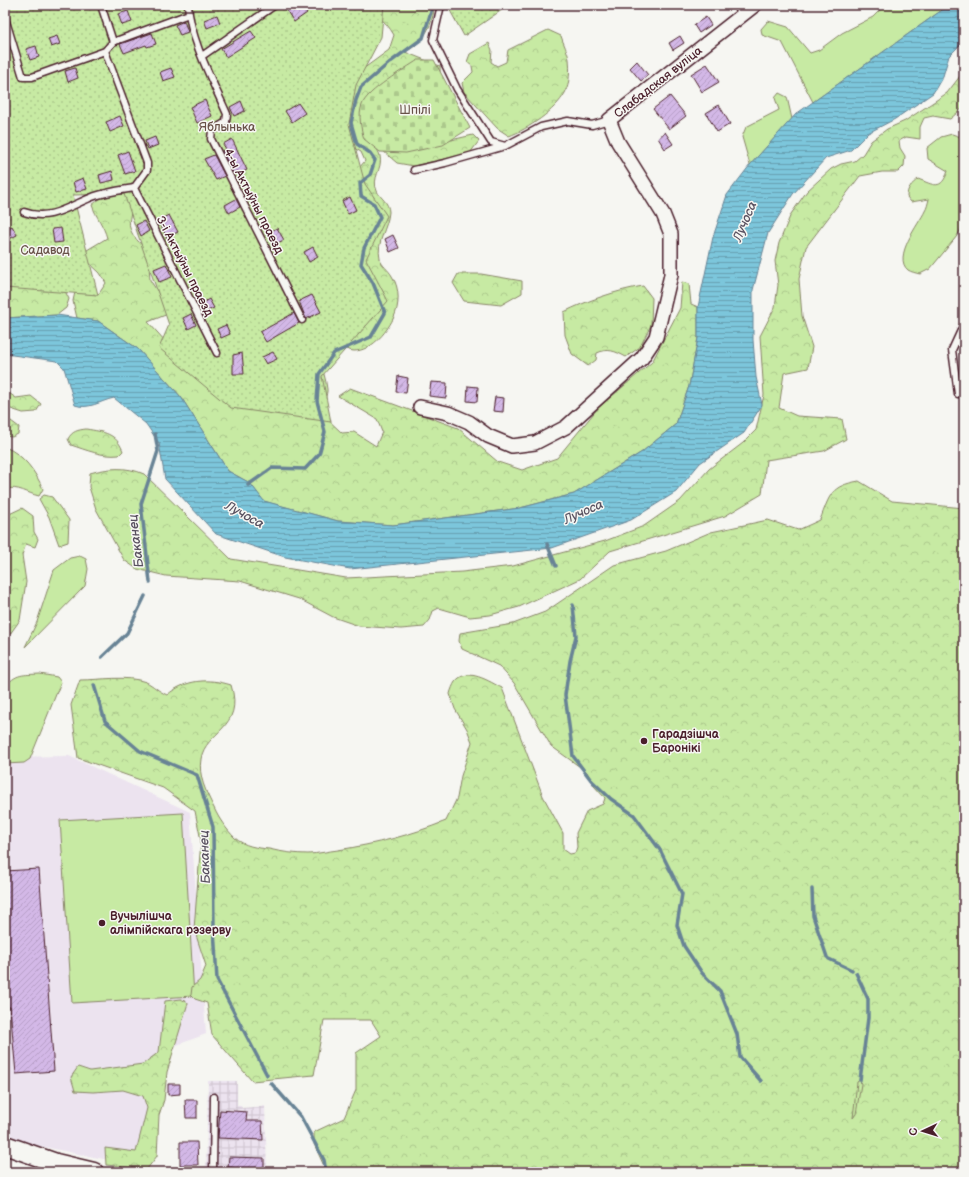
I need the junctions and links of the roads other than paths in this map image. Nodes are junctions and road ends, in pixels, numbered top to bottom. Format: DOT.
graph roads {
  1 [pos="101,5"];
  2 [pos="188,5"];
  3 [pos="275,5"];
  4 [pos="440,5"];
  5 [pos="754,5"];
  6 [pos="189,14"];
  7 [pos="5,18"];
  8 [pos="113,42"];
  9 [pos="105,51"];
  10 [pos="202,56"];
  11 [pos="609,120"];
  12 [pos="505,146"];
  13 [pos="414,170"];
  14 [pos="134,188"];
  15 [pos="24,212"];
  16 [pos="302,320"];
  17 [pos="964,324"];
  18 [pos="217,353"];
  19 [pos="958,394"];
  20 [pos="420,407"];
  21 [pos="214,1097"];
  22 [pos="5,1145"];
  23 [pos="94,1172"];
  24 [pos="213,1172"];
  1 -- 8 [label="lane"];
  2 -- 6 [label="lane, 4-ы Актыўны праезд"];
  3 -- 10 [label="lane"];
  4 -- 12 [label="lane"];
  5 -- 11 [label="street, Слабадская вуліца"];
  6 -- 8 [label="lane"];
  6 -- 10 [label="lane, 4-ы Актыўны праезд"];
  7 -- 9 [label="lane"];
  8 -- 9 [label="lane"];
  9 -- 14 [label="lane"];
  10 -- 16 [label="lane, 4-ы Актыўны праезд"];
  11 -- 12 [label="lane, Слабадская вуліца"];
  11 -- 20 [label="street"];
  12 -- 13 [label="lane, Слабадская вуліца"];
  14 -- 15 [label="lane"];
  14 -- 18 [label="lane, 3-і Актыўны праезд"];
  17 -- 19 [label="lane"];
  21 -- 24 [label="lane"];
  22 -- 23 [label="street"];
}
